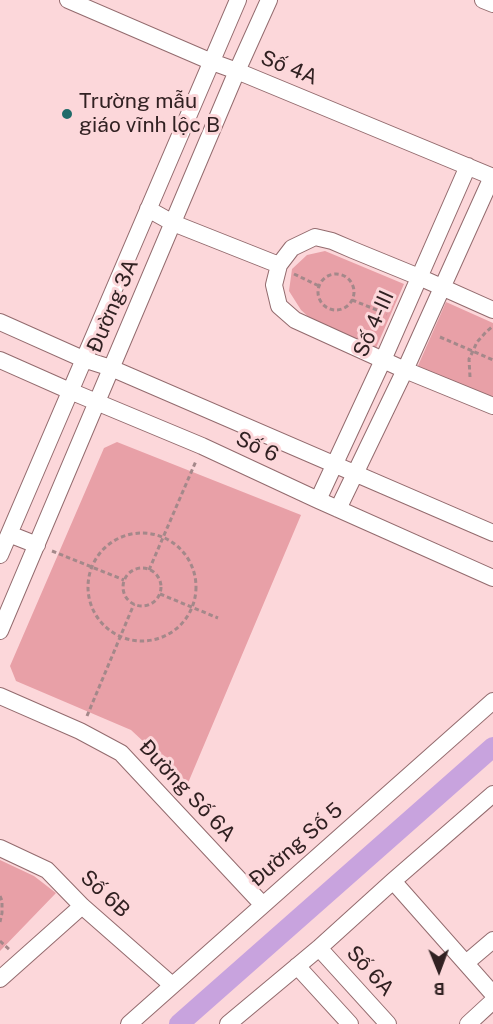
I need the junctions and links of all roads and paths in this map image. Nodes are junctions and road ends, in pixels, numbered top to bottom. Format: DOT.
graph roads {
  1 [pos="68,0"];
  2 [pos="238,0"];
  3 [pos="268,0"];
  4 [pos="483,0"];
  5 [pos="493,4"];
  6 [pos="212,62"];
  7 [pos="237,71"];
  8 [pos="468,166"];
  9 [pos="492,177"];
  10 [pos="148,209"];
  11 [pos="173,223"];
  12 [pos="279,265"];
  13 [pos="419,277"];
  14 [pos="319,286"];
  15 [pos="442,288"];
  16 [pos="352,300"];
  17 [pos="493,310"];
  18 [pos="400,320"];
  19 [pos="0,322"];
  20 [pos="493,326"];
  21 [pos="423,329"];
  22 [pos="473,351"];
  23 [pos="83,359"];
  24 [pos="0,360"];
  25 [pos="383,360"];
  26 [pos="493,360"];
  27 [pos="111,368"];
  28 [pos="405,370"];
  29 [pos="70,391"];
  30 [pos="471,397"];
  31 [pos="97,402"];
  32 [pos="493,406"];
  33 [pos="202,446"];
  34 [pos="334,464"];
  35 [pos="355,472"];
  36 [pos="318,500"];
  37 [pos="338,509"];
  38 [pos="9,534"];
  39 [pos="493,534"];
  40 [pos="163,537"];
  41 [pos="37,545"];
  42 [pos="0,555"];
  43 [pos="92,567"];
  44 [pos="149,570"];
  45 [pos="493,578"];
  46 [pos="125,580"];
  47 [pos="160,594"];
  48 [pos="134,604"];
  49 [pos="193,607"];
  50 [pos="218,618"];
  51 [pos="0,631"];
  52 [pos="120,636"];
  53 [pos="0,696"];
  54 [pos="493,701"];
  55 [pos="80,731"];
  56 [pos="493,794"];
  57 [pos="0,848"];
  58 [pos="393,881"];
  59 [pos="0,896"];
  60 [pos="262,904"];
  61 [pos="82,906"];
  62 [pos="0,922"];
  63 [pos="493,940"];
  64 [pos="319,948"];
  65 [pos="466,963"];
  66 [pos="297,966"];
  67 [pos="0,980"];
  68 [pos="172,985"];
  69 [pos="493,994"];
  70 [pos="493,1001"];
  71 [pos="129,1024"];
  72 [pos="228,1024"];
  73 [pos="350,1024"];
  74 [pos="388,1024"];
  75 [pos="468,1024"];
  1 -- 6 [label="street, Số 4A"];
  2 -- 6 [label="street, Đường 3A"];
  3 -- 7 [label="street, Đường 3A"];
  4 -- 5 [label="street"];
  6 -- 7 [label="street, Số 4A"];
  6 -- 10 [label="street, Đường 3A"];
  7 -- 8 [label="street, Số 4A"];
  7 -- 11 [label="street, Đường 3A"];
  8 -- 9 [label="street, Số 4A"];
  8 -- 13 [label="street, Số 4-III"];
  9 -- 15 [label="street"];
  10 -- 11 [label="street"];
  10 -- 23 [label="street, Đường 3A"];
  11 -- 12 [label="street"];
  11 -- 27 [label="street, Đường 3A"];
  12 -- 13 [label="street"];
  12 -- 14 [label="path"];
  12 -- 25 [label="street"];
  13 -- 15 [label="street"];
  13 -- 18 [label="street, Số 4-III"];
  14 -- 16 [label="path"];
  14 -- 16 [label="path"];
  15 -- 17 [label="street"];
  15 -- 21 [label="street"];
  16 -- 18 [label="path"];
  18 -- 25 [label="street, Số 4-III"];
  19 -- 23 [label="street, Số 6"];
  20 -- 22 [label="path"];
  21 -- 22 [label="path"];
  21 -- 28 [label="street"];
  22 -- 26 [label="path"];
  22 -- 30 [label="path"];
  23 -- 27 [label="street, Số 6"];
  23 -- 29 [label="street, Đường 3A"];
  24 -- 29 [label="street, Số 6"];
  25 -- 28 [label="street"];
  25 -- 34 [label="street, Số 4-III"];
  27 -- 31 [label="street, Đường 3A"];
  27 -- 34 [label="street, Số 6"];
  28 -- 30 [label="street"];
  28 -- 35 [label="street"];
  29 -- 31 [label="street, Số 6"];
  29 -- 38 [label="street, Đường 3A"];
  30 -- 32 [label="street"];
  31 -- 33 [label="street, Số 6"];
  31 -- 41 [label="street, Đường 3A"];
  33 -- 36 [label="street, Số 6"];
  33 -- 40 [label="path"];
  34 -- 35 [label="street, Số 6"];
  34 -- 36 [label="street, Số 4-III"];
  35 -- 37 [label="street"];
  35 -- 39 [label="street, Số 6"];
  36 -- 37 [label="street, Số 6"];
  37 -- 45 [label="street, Số 6"];
  38 -- 41 [label="street"];
  38 -- 42 [label="street, Đường 3A"];
  40 -- 43 [label="path"];
  40 -- 44 [label="path"];
  40 -- 49 [label="path"];
  41 -- 43 [label="path"];
  41 -- 51 [label="street, Đường 3A"];
  43 -- 46 [label="path"];
  43 -- 52 [label="path"];
  44 -- 46 [label="path"];
  44 -- 47 [label="path"];
  46 -- 48 [label="path"];
  47 -- 48 [label="path"];
  47 -- 49 [label="path"];
  48 -- 52 [label="path"];
  49 -- 50 [label="path"];
  49 -- 52 [label="path"];
  52 -- 55 [label="path"];
  53 -- 55 [label="street, Đường Số 6A"];
  54 -- 60 [label="street, Đường Số 5"];
  55 -- 60 [label="street, Đường Số 6A"];
  56 -- 58 [label="street"];
  57 -- 61 [label="street, Số 6B"];
  58 -- 64 [label="street"];
  58 -- 65 [label="street"];
  59 -- 62 [label="path"];
  60 -- 68 [label="street, Đường Số 5"];
  61 -- 67 [label="street"];
  61 -- 68 [label="street, Số 6B"];
  63 -- 65 [label="street"];
  64 -- 66 [label="street"];
  64 -- 74 [label="street, Số 6A"];
  65 -- 69 [label="street"];
  66 -- 72 [label="street"];
  66 -- 73 [label="street"];
  68 -- 71 [label="street, Đường Số 5"];
  70 -- 75 [label="street"];
}
